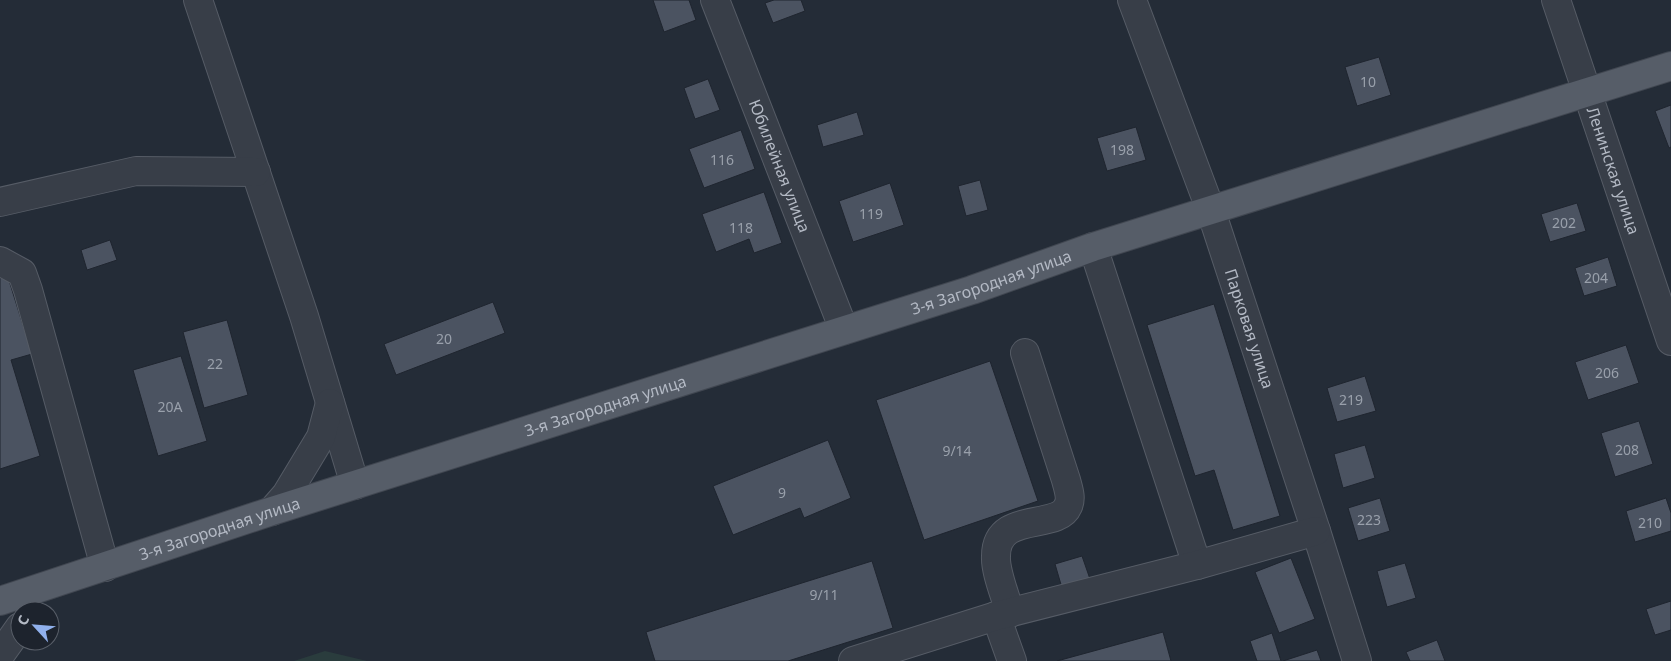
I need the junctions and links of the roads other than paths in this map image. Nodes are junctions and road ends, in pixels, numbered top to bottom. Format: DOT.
graph roads {
  1 [pos="198,0"];
  2 [pos="715,0"];
  3 [pos="1132,0"];
  4 [pos="1556,0"];
  5 [pos="1671,66"];
  6 [pos="1587,92"];
  7 [pos="256,172"];
  8 [pos="0,202"];
  9 [pos="1211,210"];
  10 [pos="1093,247"];
  11 [pos="0,261"];
  12 [pos="844,330"];
  13 [pos="1671,341"];
  14 [pos="1025,353"];
  15 [pos="330,402"];
  16 [pos="355,485"];
  17 [pos="272,511"];
  18 [pos="1316,531"];
  19 [pos="1197,565"];
  20 [pos="104,567"];
  21 [pos="32,600"];
  22 [pos="0,601"];
  23 [pos="1003,614"];
  24 [pos="10,641"];
  25 [pos="0,655"];
  26 [pos="853,661"];
  27 [pos="1012,661"];
  28 [pos="1356,661"];
  1 -- 7 [label="street"];
  2 -- 12 [label="street, Юбилейная улица"];
  3 -- 9 [label="street, Парковая улица"];
  4 -- 6 [label="street, Ленинская улица"];
  5 -- 6 [label="main road, 3-я Загородная улица"];
  6 -- 9 [label="main road, 3-я Загородная улица"];
  6 -- 13 [label="street, Ленинская улица"];
  7 -- 8 [label="street"];
  7 -- 15 [label="street"];
  9 -- 10 [label="main road, 3-я Загородная улица"];
  9 -- 18 [label="street, Парковая улица"];
  10 -- 12 [label="main road, 3-я Загородная улица"];
  10 -- 19 [label="street"];
  11 -- 20 [label="street"];
  12 -- 16 [label="main road, 3-я Загородная улица"];
  14 -- 23 [label="street"];
  15 -- 16 [label="street"];
  15 -- 17 [label="street"];
  16 -- 17 [label="main road, 3-я Загородная улица"];
  17 -- 20 [label="main road, 3-я Загородная улица"];
  18 -- 19 [label="street"];
  18 -- 28 [label="street, Парковая улица"];
  19 -- 23 [label="street"];
  20 -- 21 [label="main road, 3-я Загородная улица"];
  21 -- 22 [label="main road, 3-я Загородная улица"];
  23 -- 26 [label="street"];
  23 -- 27 [label="street"];
  24 -- 25 [label="street"];
}
